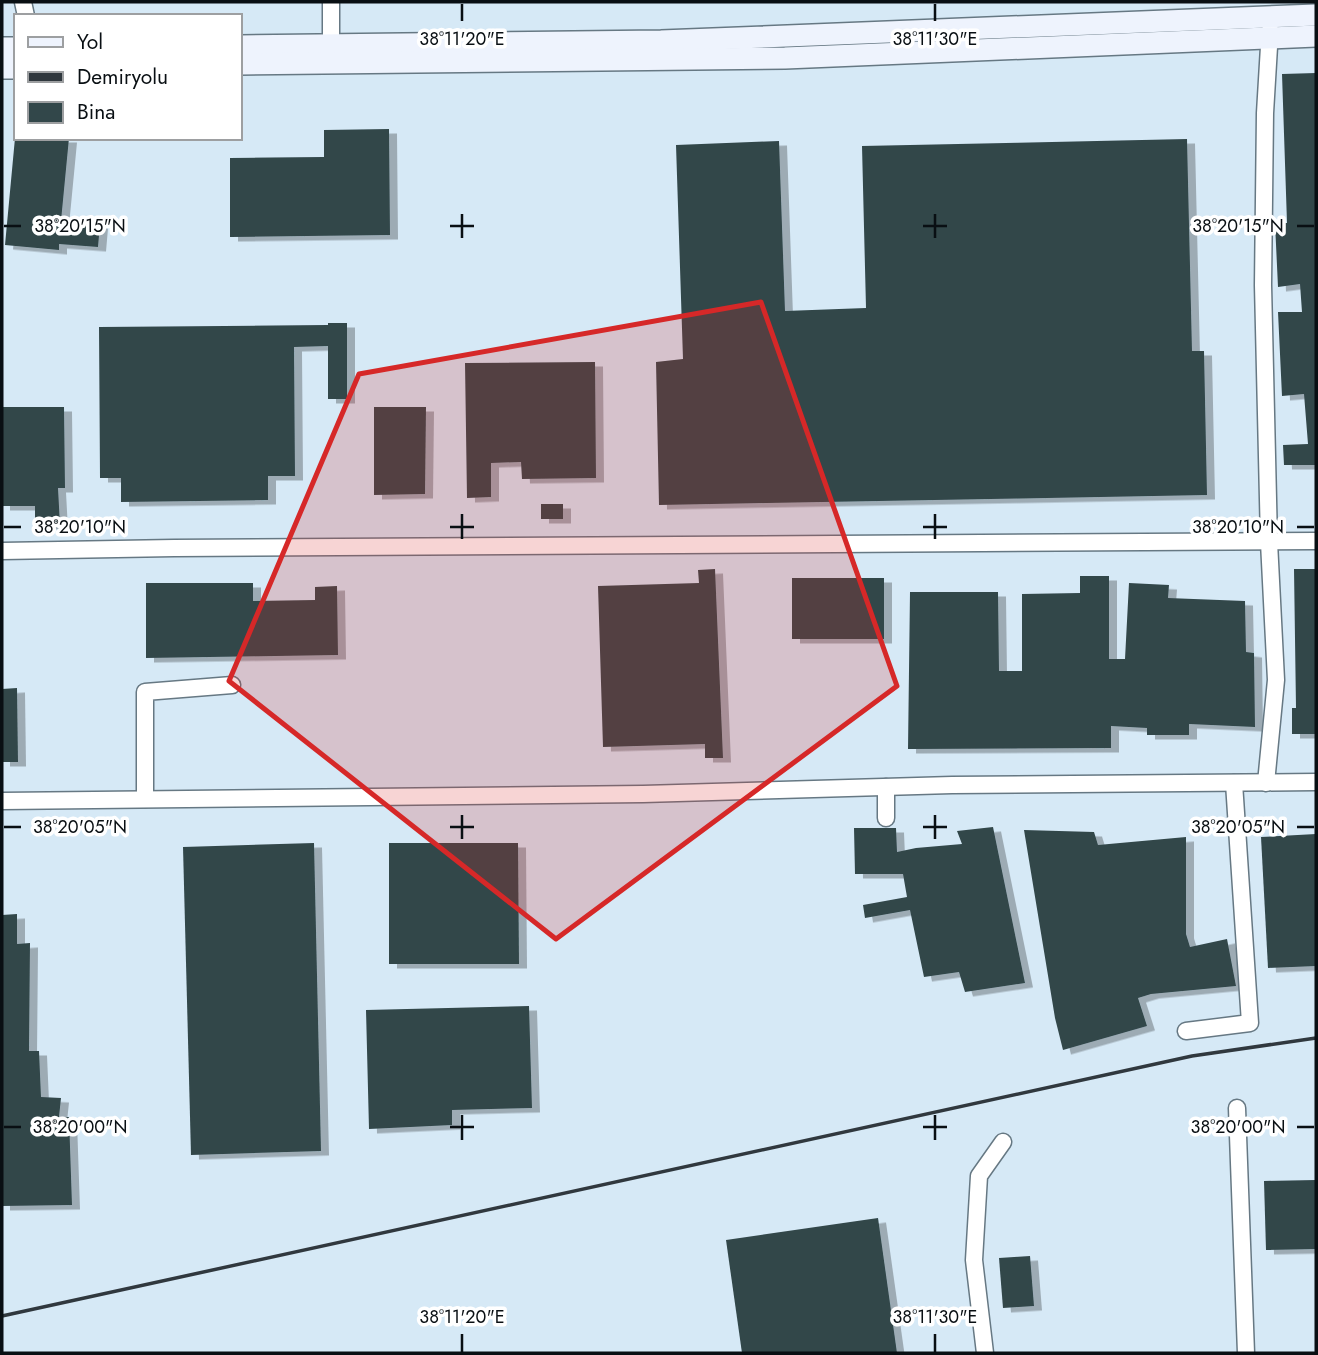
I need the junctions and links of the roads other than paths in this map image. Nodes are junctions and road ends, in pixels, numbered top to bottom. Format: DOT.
graph roads {
  1 [pos="331,2"];
  2 [pos="1316,15"];
  3 [pos="1270,27"];
  4 [pos="1316,36"];
  5 [pos="242,46"];
  6 [pos="331,54"];
  7 [pos="242,64"];
  8 [pos="1316,541"];
  9 [pos="1269,542"];
  10 [pos="2,551"];
  11 [pos="232,685"];
  12 [pos="1316,782"];
  13 [pos="1234,783"];
  14 [pos="1266,783"];
  15 [pos="886,787"];
  16 [pos="145,799"];
  17 [pos="2,801"];
  18 [pos="886,818"];
  19 [pos="1186,1031"];
  20 [pos="1237,1108"];
  21 [pos="1003,1142"];
  22 [pos="985,1353"];
  23 [pos="1245,1353"];
  1 -- 6 [label="street"];
  2 -- 3 [label="main road"];
  3 -- 4 [label="main road"];
  3 -- 6 [label="main road"];
  3 -- 9 [label="street"];
  5 -- 6 [label="main road"];
  6 -- 7 [label="main road"];
  8 -- 9 [label="street"];
  9 -- 10 [label="street"];
  9 -- 14 [label="street"];
  11 -- 16 [label="street"];
  12 -- 14 [label="street"];
  13 -- 14 [label="street"];
  13 -- 15 [label="street"];
  13 -- 19 [label="street"];
  15 -- 16 [label="street"];
  15 -- 18 [label="street"];
  16 -- 17 [label="street"];
  20 -- 23 [label="street"];
  21 -- 22 [label="street"];
}
